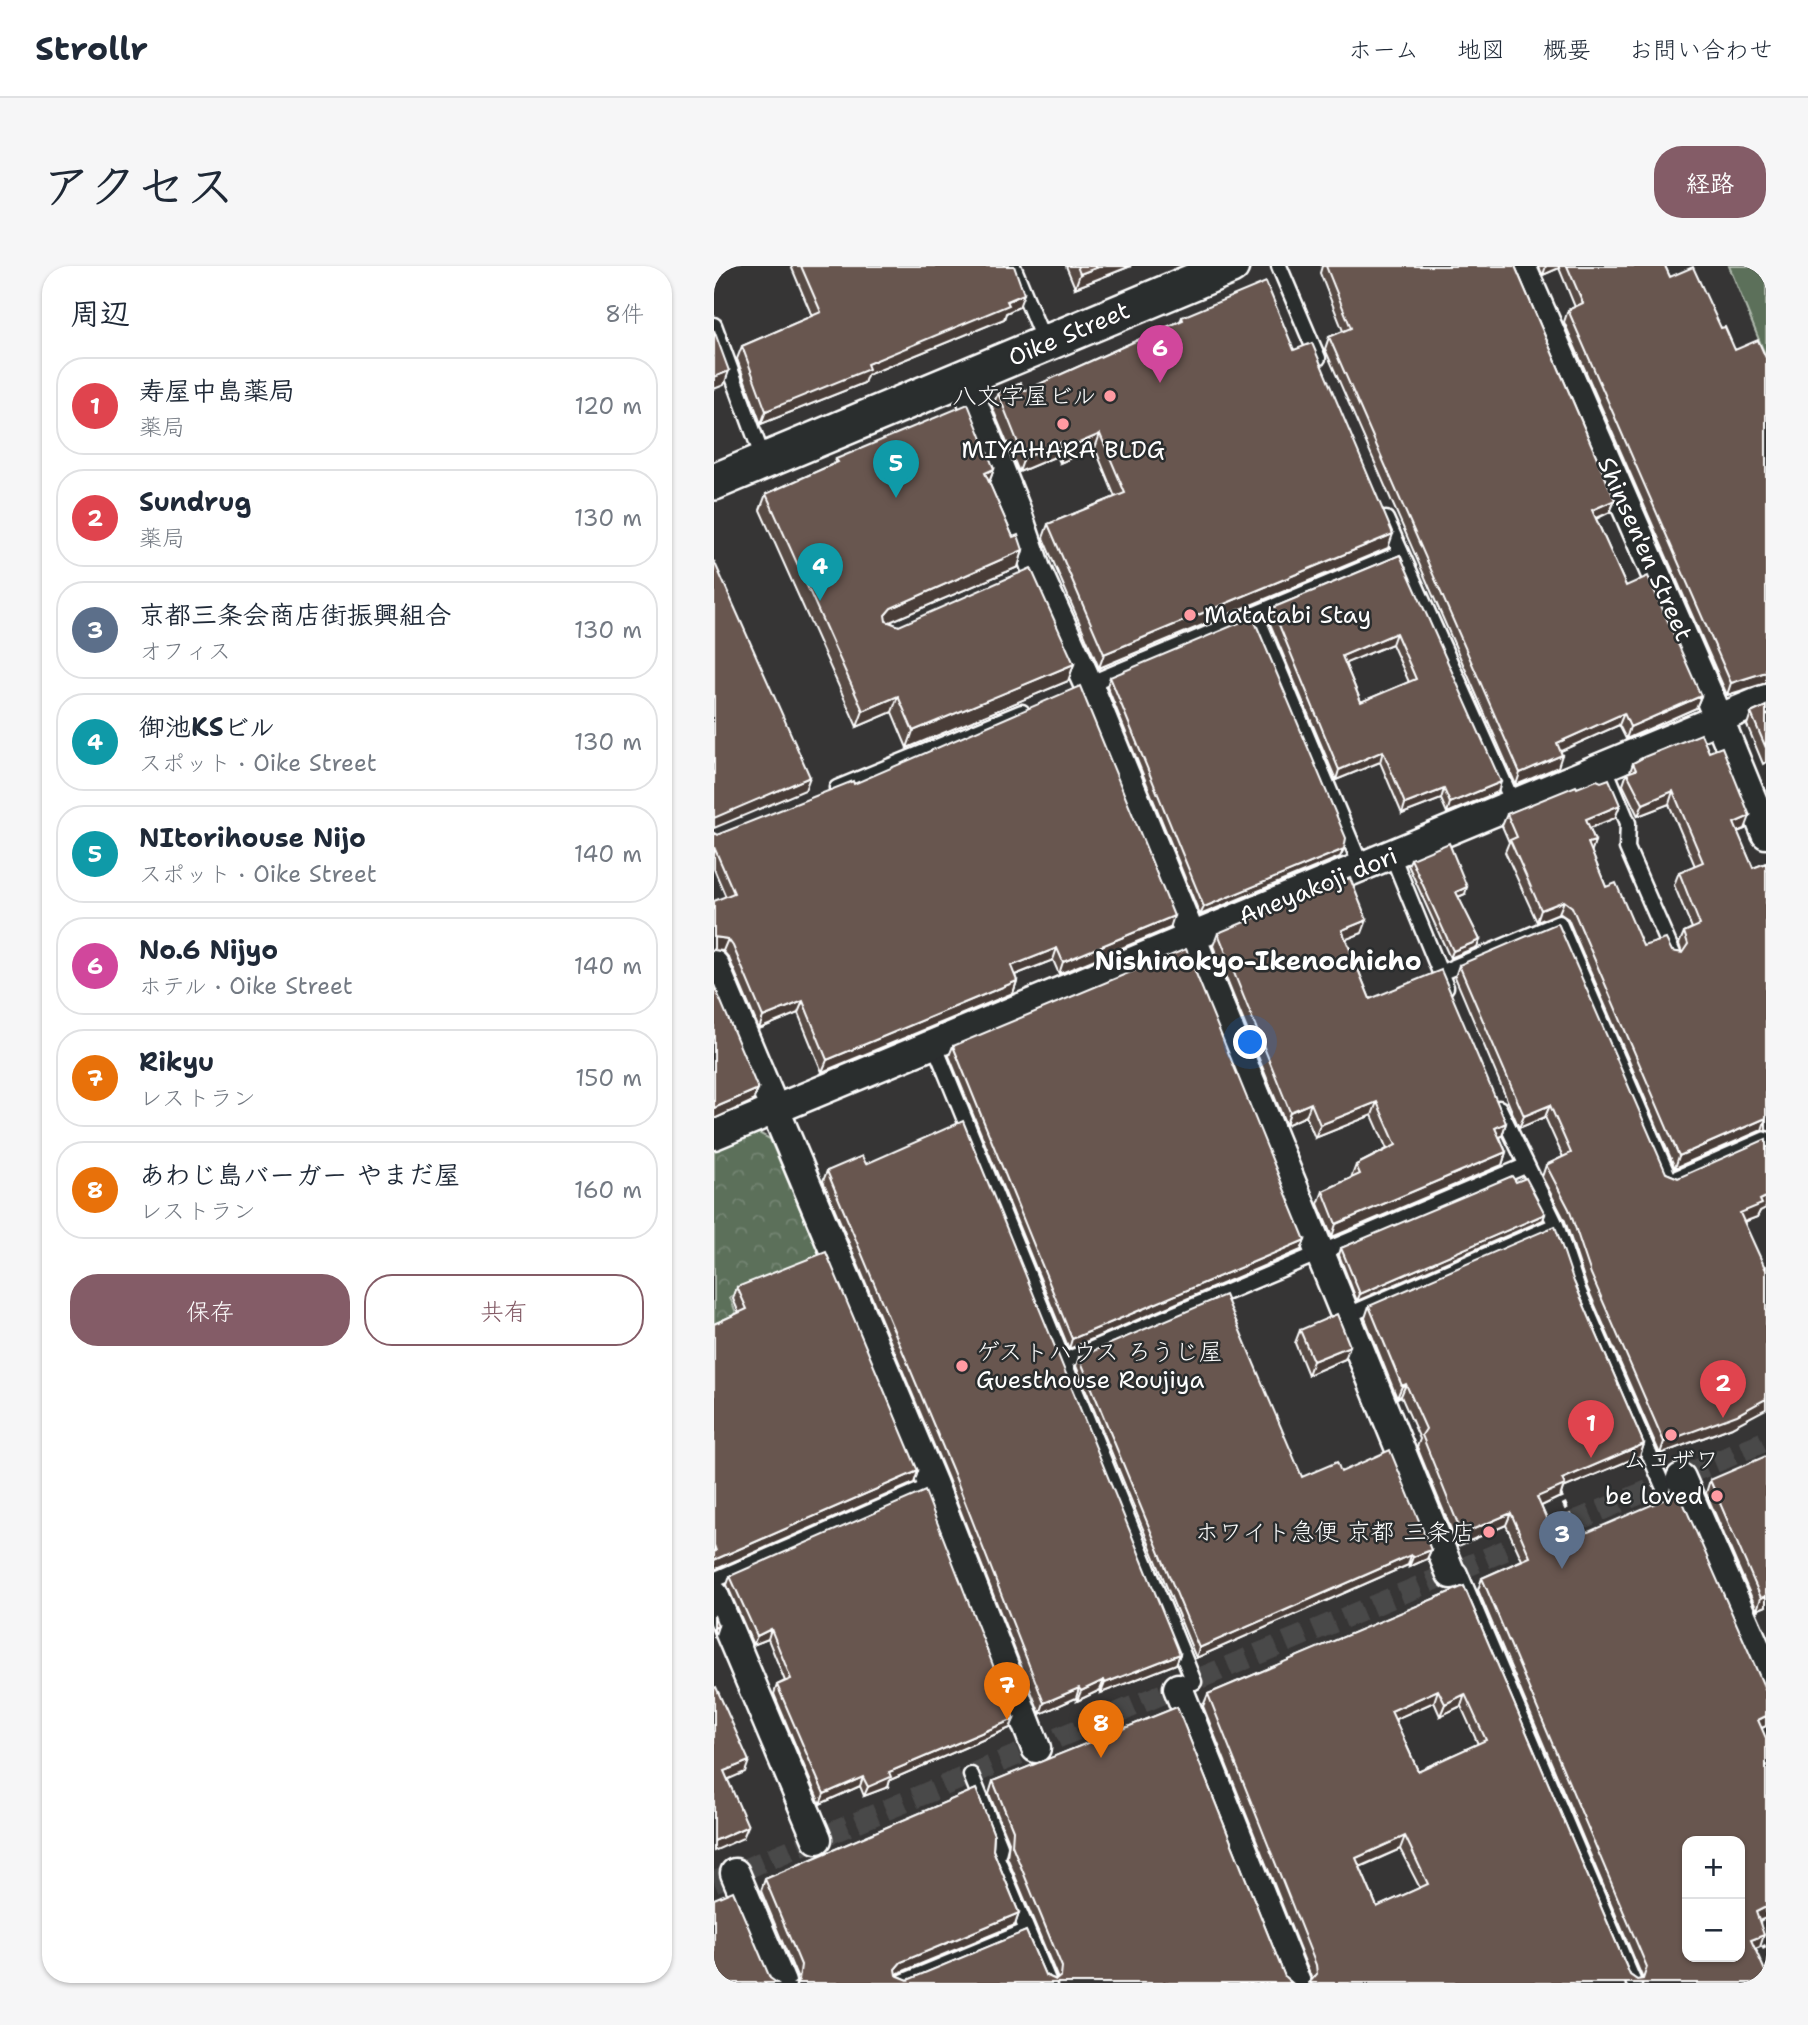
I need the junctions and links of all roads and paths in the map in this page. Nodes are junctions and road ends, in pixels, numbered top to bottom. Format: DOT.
graph roads {
  1 [pos="1013,266"];
  2 [pos="1231,266"];
  3 [pos="1279,266"];
  4 [pos="1521,266"];
  5 [pos="714,325"];
  6 [pos="1045,344"];
  7 [pos="1326,376"];
  8 [pos="963,378"];
  9 [pos="764,461"];
  10 [pos="714,482"];
  11 [pos="1380,506"];
  12 [pos="1401,553"];
  13 [pos="1256,615"];
  14 [pos="1081,687"];
  15 [pos="1766,699"];
  16 [pos="1037,705"];
  17 [pos="1719,719"];
  18 [pos="1605,768"];
  19 [pos="821,794"];
  20 [pos="1514,805"];
  21 [pos="1766,834"];
  22 [pos="1392,855"];
  23 [pos="1362,867"];
  24 [pos="1192,938"];
  25 [pos="1674,957"];
  26 [pos="714,965"];
  27 [pos="1440,973"];
  28 [pos="1451,997"];
  29 [pos="933,1044"];
  30 [pos="1493,1094"];
  31 [pos="774,1109"];
  32 [pos="714,1135"];
  33 [pos="1766,1139"];
  34 [pos="1525,1166"];
  35 [pos="1556,1225"];
  36 [pos="1320,1252"];
  37 [pos="1346,1316"];
  38 [pos="1064,1361"];
  39 [pos="1672,1482"];
  40 [pos="933,1485"];
  41 [pos="1557,1487"];
  42 [pos="1573,1524"];
  43 [pos="1455,1572"];
  44 [pos="714,1580"];
  45 [pos="714,1595"];
  46 [pos="1766,1672"];
  47 [pos="1186,1685"];
  48 [pos="1035,1748"];
  49 [pos="971,1775"];
  50 [pos="817,1839"];
  51 [pos="735,1873"];
  52 [pos="1026,1931"];
  53 [pos="1766,1946"];
  54 [pos="1756,1966"];
  55 [pos="781,1983"];
  56 [pos="900,1983"];
  57 [pos="1049,1983"];
  58 [pos="1296,1983"];
  59 [pos="1634,1983"];
  1 -- 6 [label="lane"];
  2 -- 6 [label="street, Oike Street"];
  3 -- 7 [label="lane"];
  4 -- 17 [label="street, Shinsen'en Street"];
  5 -- 9 [label="lane"];
  6 -- 8 [label="street, Oike Street"];
  8 -- 9 [label="street, Oike Street"];
  8 -- 14 [label="street"];
  9 -- 10 [label="street, Oike Street"];
  11 -- 12 [label="lane"];
  12 -- 13 [label="lane"];
  12 -- 20 [label="lane"];
  13 -- 14 [label="lane"];
  13 -- 23 [label="lane"];
  14 -- 24 [label="street"];
  15 -- 17 [label="street, Aneyakoji dori"];
  16 -- 19 [label="lane"];
  17 -- 18 [label="street, Aneyakoji dori"];
  17 -- 21 [label="street, Shinsen'en Street"];
  18 -- 20 [label="street, Aneyakoji dori"];
  18 -- 25 [label="lane"];
  20 -- 22 [label="street, Aneyakoji dori"];
  22 -- 23 [label="street, Aneyakoji dori"];
  22 -- 27 [label="lane"];
  23 -- 24 [label="street, Aneyakoji dori"];
  24 -- 29 [label="street, Aneyakoji dori"];
  24 -- 36 [label="street"];
  26 -- 31 [label="street"];
  27 -- 28 [label="lane"];
  27 -- 33 [label="lane"];
  29 -- 31 [label="street, Aneyakoji dori"];
  29 -- 38 [label="lane"];
  30 -- 34 [label="lane"];
  31 -- 32 [label="street, Aneyakoji dori"];
  31 -- 40 [label="street"];
  34 -- 35 [label="lane"];
  34 -- 36 [label="lane"];
  35 -- 37 [label="lane"];
  35 -- 39 [label="lane"];
  36 -- 37 [label="street"];
  36 -- 38 [label="lane"];
  37 -- 43 [label="street"];
  38 -- 47 [label="lane"];
  39 -- 46 [label="street"];
  40 -- 44 [label="lane"];
  40 -- 48 [label="street"];
  41 -- 42 [label="path"];
  43 -- 59 [label="lane"];
  45 -- 50 [label="street"];
  47 -- 58 [label="street"];
  49 -- 52 [label="lane"];
  51 -- 55 [label="street"];
  52 -- 56 [label="lane"];
  52 -- 57 [label="lane"];
  53 -- 54 [label="path"];
}
